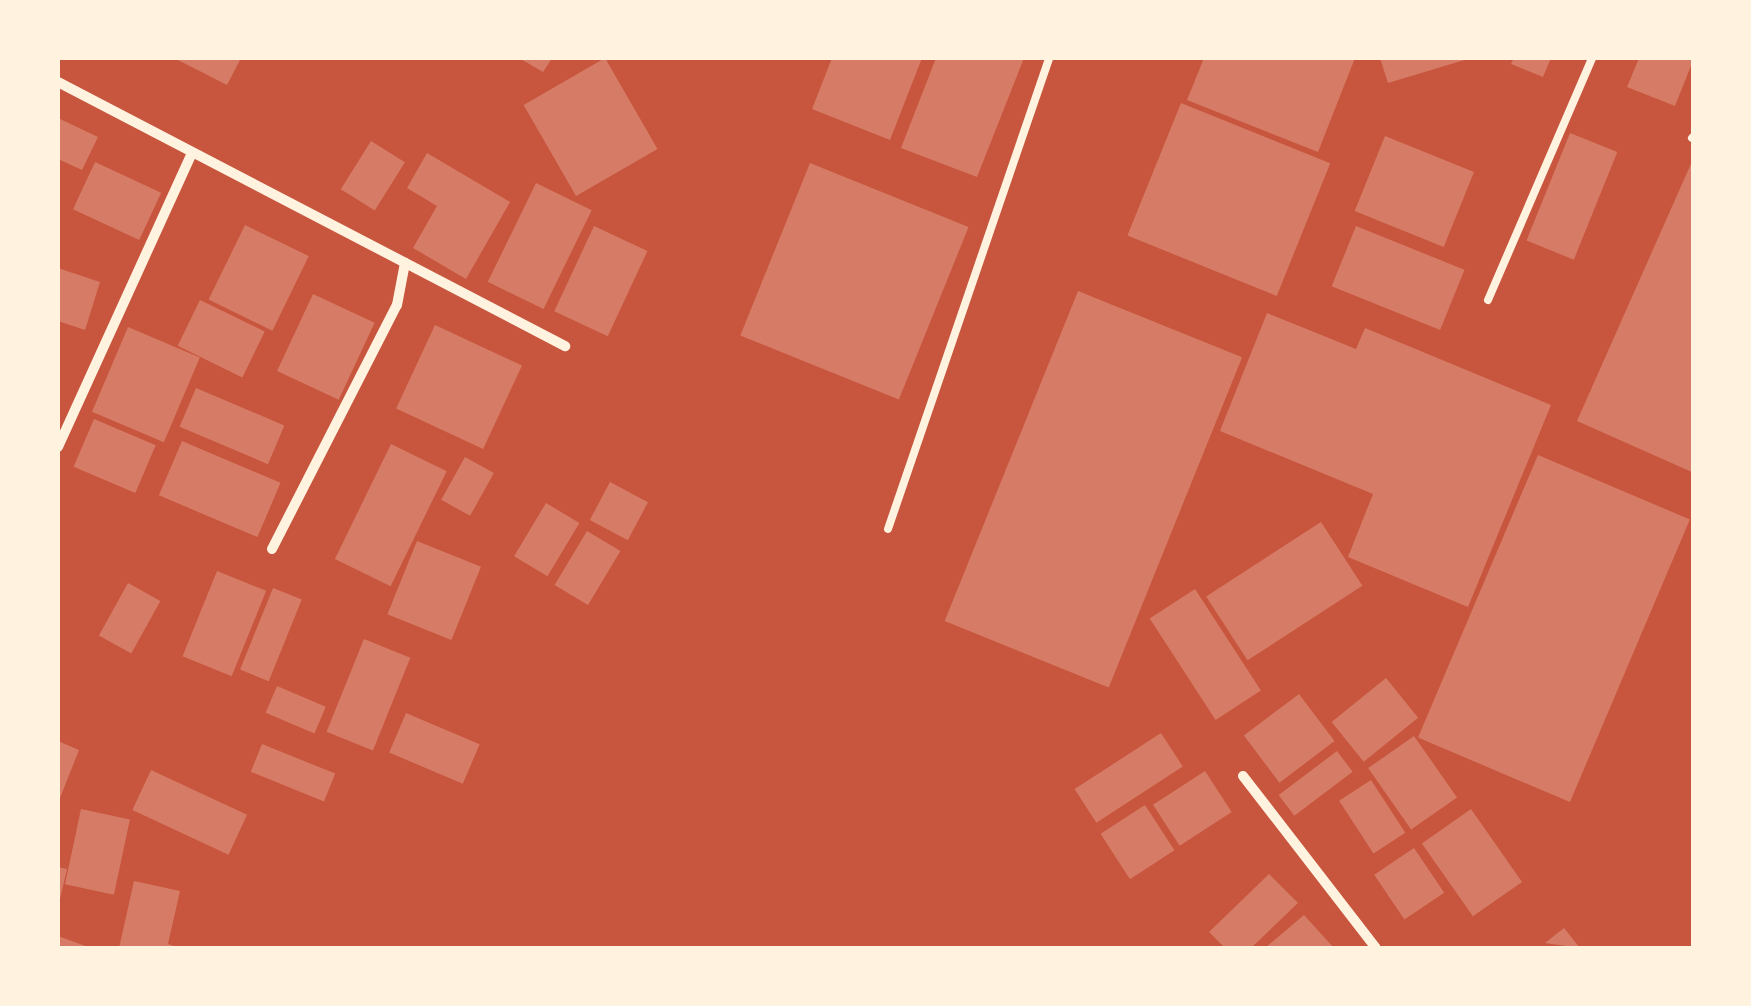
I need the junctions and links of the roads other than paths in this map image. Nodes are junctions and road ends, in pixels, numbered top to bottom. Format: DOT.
graph roads {
  1 [pos="1049,58"];
  2 [pos="1592,58"];
  3 [pos="58,82"];
  4 [pos="191,156"];
  5 [pos="405,263"];
  6 [pos="1488,300"];
  7 [pos="566,346"];
  8 [pos="58,447"];
  9 [pos="888,530"];
  10 [pos="272,550"];
  11 [pos="1243,776"];
  12 [pos="1376,948"];
  1 -- 9 [label="lane"];
  2 -- 6 [label="lane"];
  3 -- 4 [label="street"];
  4 -- 5 [label="street"];
  4 -- 8 [label="street"];
  5 -- 7 [label="street"];
  5 -- 10 [label="street"];
  11 -- 12 [label="street"];
}
